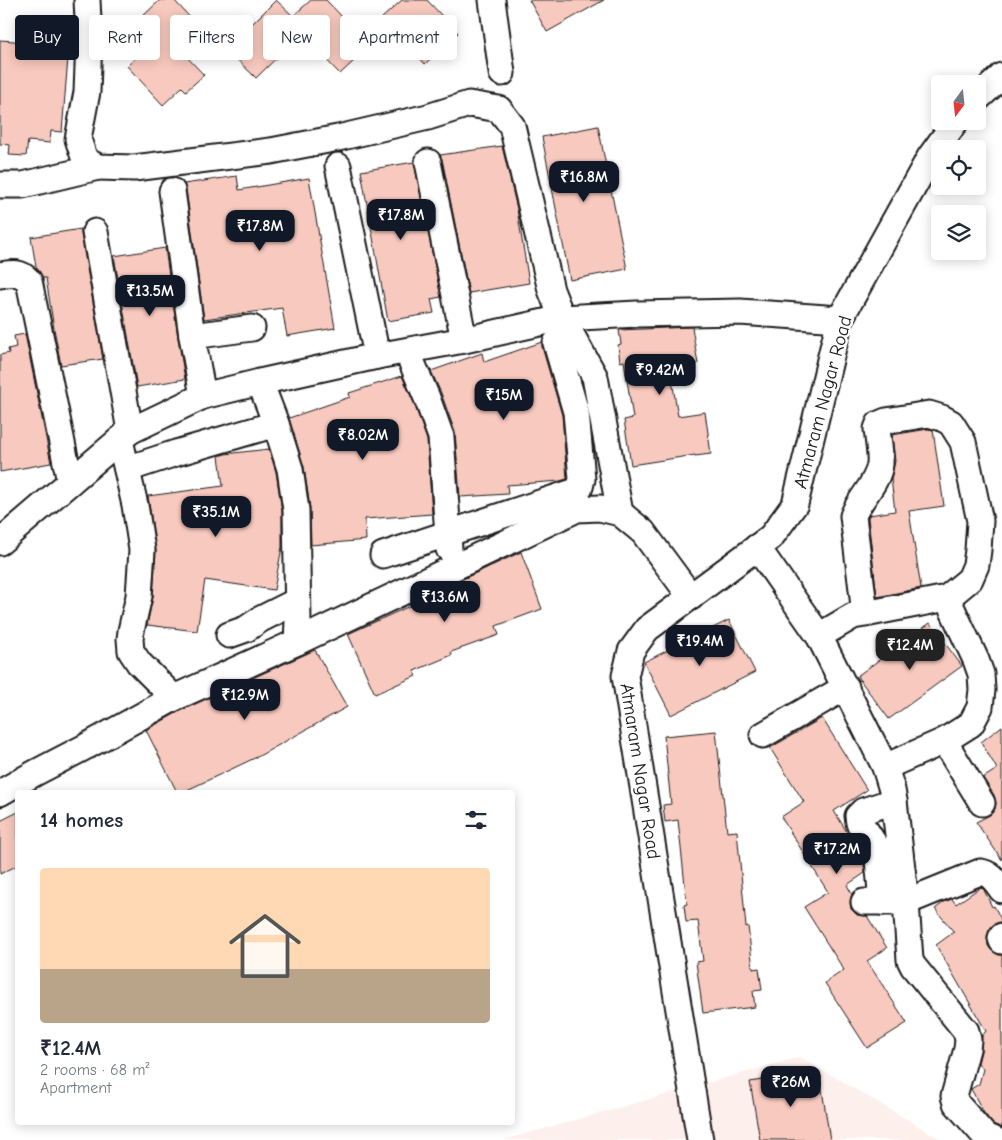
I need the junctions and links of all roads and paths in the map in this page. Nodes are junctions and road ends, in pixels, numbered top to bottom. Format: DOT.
graph roads {
  1 [pos="87,0"];
  2 [pos="492,0"];
  3 [pos="1002,76"];
  4 [pos="986,91"];
  5 [pos="499,109"];
  6 [pos="950,130"];
  7 [pos="428,162"];
  8 [pos="338,166"];
  9 [pos="98,167"];
  10 [pos="0,185"];
  11 [pos="172,191"];
  12 [pos="95,232"];
  13 [pos="0,275"];
  14 [pos="562,318"];
  15 [pos="840,319"];
  16 [pos="252,328"];
  17 [pos="192,336"];
  18 [pos="464,340"];
  19 [pos="556,344"];
  20 [pos="407,351"];
  21 [pos="376,356"];
  22 [pos="260,382"];
  23 [pos="203,396"];
  24 [pos="601,409"];
  25 [pos="576,412"];
  26 [pos="276,424"];
  27 [pos="125,435"];
  28 [pos="126,469"];
  29 [pos="70,482"];
  30 [pos="620,513"];
  31 [pos="448,533"];
  32 [pos="0,542"];
  33 [pos="758,547"];
  34 [pos="384,555"];
  35 [pos="451,569"];
  36 [pos="691,597"];
  37 [pos="947,598"];
  38 [pos="297,601"];
  39 [pos="865,614"];
  40 [pos="229,635"];
  41 [pos="819,636"];
  42 [pos="297,642"];
  43 [pos="846,688"];
  44 [pos="174,698"];
  45 [pos="764,735"];
  46 [pos="944,741"];
  47 [pos="885,767"];
  48 [pos="0,793"];
  49 [pos="894,801"];
  50 [pos="982,803"];
  51 [pos="1002,890"];
  52 [pos="906,902"];
  53 [pos="1002,936"];
  54 [pos="1002,941"];
  55 [pos="700,1140"];
  56 [pos="997,1140"];
  57 [pos="1002,1140"];
  1 -- 9 [label="street"];
  2 -- 5 [label="street"];
  3 -- 4 [label="street"];
  5 -- 9 [label="street"];
  5 -- 14 [label="street"];
  6 -- 15 [label="street, Atmaram Nagar Road"];
  7 -- 18 [label="street"];
  8 -- 21 [label="street"];
  9 -- 10 [label="street"];
  11 -- 17 [label="street"];
  12 -- 27 [label="street"];
  13 -- 29 [label="street"];
  14 -- 15 [label="street"];
  14 -- 18 [label="street"];
  14 -- 24 [label="street"];
  15 -- 33 [label="street, Atmaram Nagar Road"];
  16 -- 17 [label="street"];
  17 -- 23 [label="street"];
  18 -- 20 [label="street"];
  19 -- 25 [label="street"];
  20 -- 21 [label="street"];
  20 -- 31 [label="street"];
  21 -- 22 [label="street"];
  22 -- 23 [label="street"];
  22 -- 26 [label="street"];
  23 -- 27 [label="street"];
  24 -- 25 [label="street"];
  24 -- 30 [label="street"];
  25 -- 31 [label="street"];
  26 -- 28 [label="street"];
  26 -- 38 [label="street"];
  27 -- 28 [label="street"];
  27 -- 29 [label="street"];
  28 -- 44 [label="street"];
  29 -- 32 [label="street"];
  30 -- 35 [label="street"];
  30 -- 36 [label="street"];
  31 -- 34 [label="street"];
  31 -- 35 [label="street"];
  33 -- 36 [label="street, Atmaram Nagar Road"];
  33 -- 41 [label="street"];
  35 -- 42 [label="street"];
  36 -- 55 [label="street, Atmaram Nagar Road"];
  37 -- 39 [label="street"];
  37 -- 39 [label="street"];
  37 -- 46 [label="street"];
  38 -- 40 [label="street"];
  38 -- 42 [label="street"];
  39 -- 41 [label="street"];
  41 -- 43 [label="street"];
  42 -- 44 [label="street"];
  43 -- 45 [label="street"];
  43 -- 47 [label="street"];
  44 -- 48 [label="street"];
  46 -- 47 [label="street"];
  46 -- 50 [label="street"];
  47 -- 49 [label="street"];
  49 -- 52 [label="street"];
  49 -- 52 [label="street"];
  51 -- 52 [label="street"];
  52 -- 56 [label="street"];
  53 -- 54 [label="street"];
  56 -- 57 [label="street"];
}
